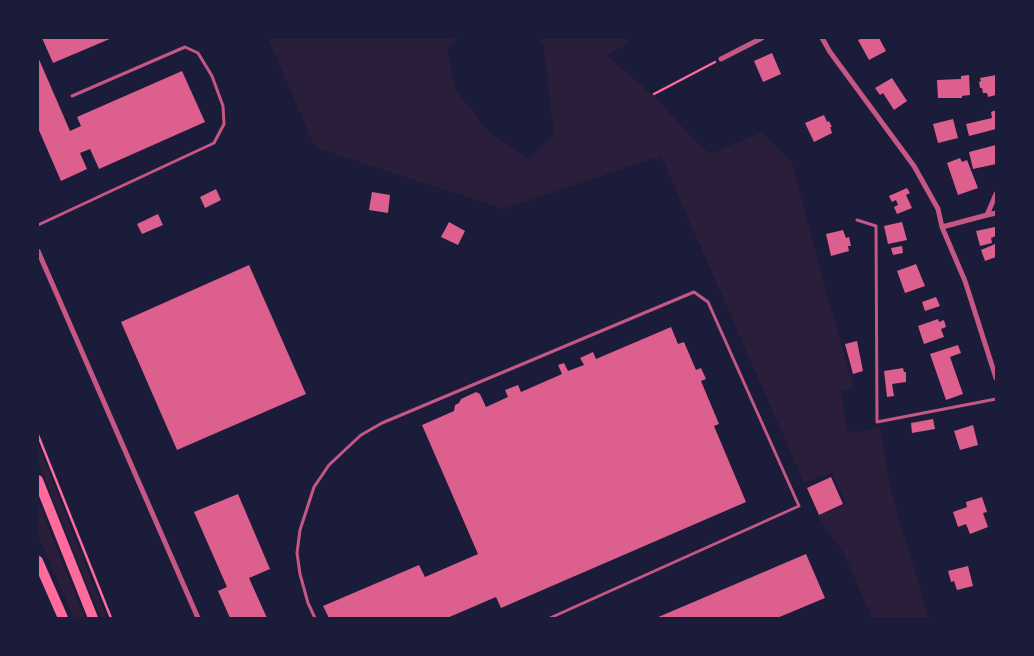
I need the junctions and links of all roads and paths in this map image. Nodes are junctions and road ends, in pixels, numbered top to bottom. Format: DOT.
graph roads {
  1 [pos="762,38"];
  2 [pos="822,38"];
  3 [pos="721,59"];
  4 [pos="654,94"];
  5 [pos="72,96"];
  6 [pos="996,194"];
  7 [pos="996,214"];
  8 [pos="987,215"];
  9 [pos="857,220"];
  10 [pos="38,225"];
  11 [pos="942,227"];
  12 [pos="38,251"];
  13 [pos="996,378"];
  14 [pos="996,399"];
  15 [pos="38,435"];
  16 [pos="38,480"];
  17 [pos="38,561"];
  18 [pos="63,618"];
  19 [pos="93,618"];
  20 [pos="110,618"];
  21 [pos="198,618"];
  22 [pos="315,618"];
  23 [pos="550,618"];
  1 -- 3 [label="street"];
  2 -- 11 [label="street"];
  3 -- 4 [label="path"];
  5 -- 10 [label="lane"];
  6 -- 8 [label="street"];
  7 -- 8 [label="street"];
  8 -- 11 [label="street"];
  9 -- 14 [label="lane"];
  11 -- 13 [label="street"];
  12 -- 21 [label="street"];
  15 -- 20 [label="path"];
  16 -- 19 [label="main road"];
  17 -- 18 [label="main road"];
  22 -- 23 [label="lane"];
}
